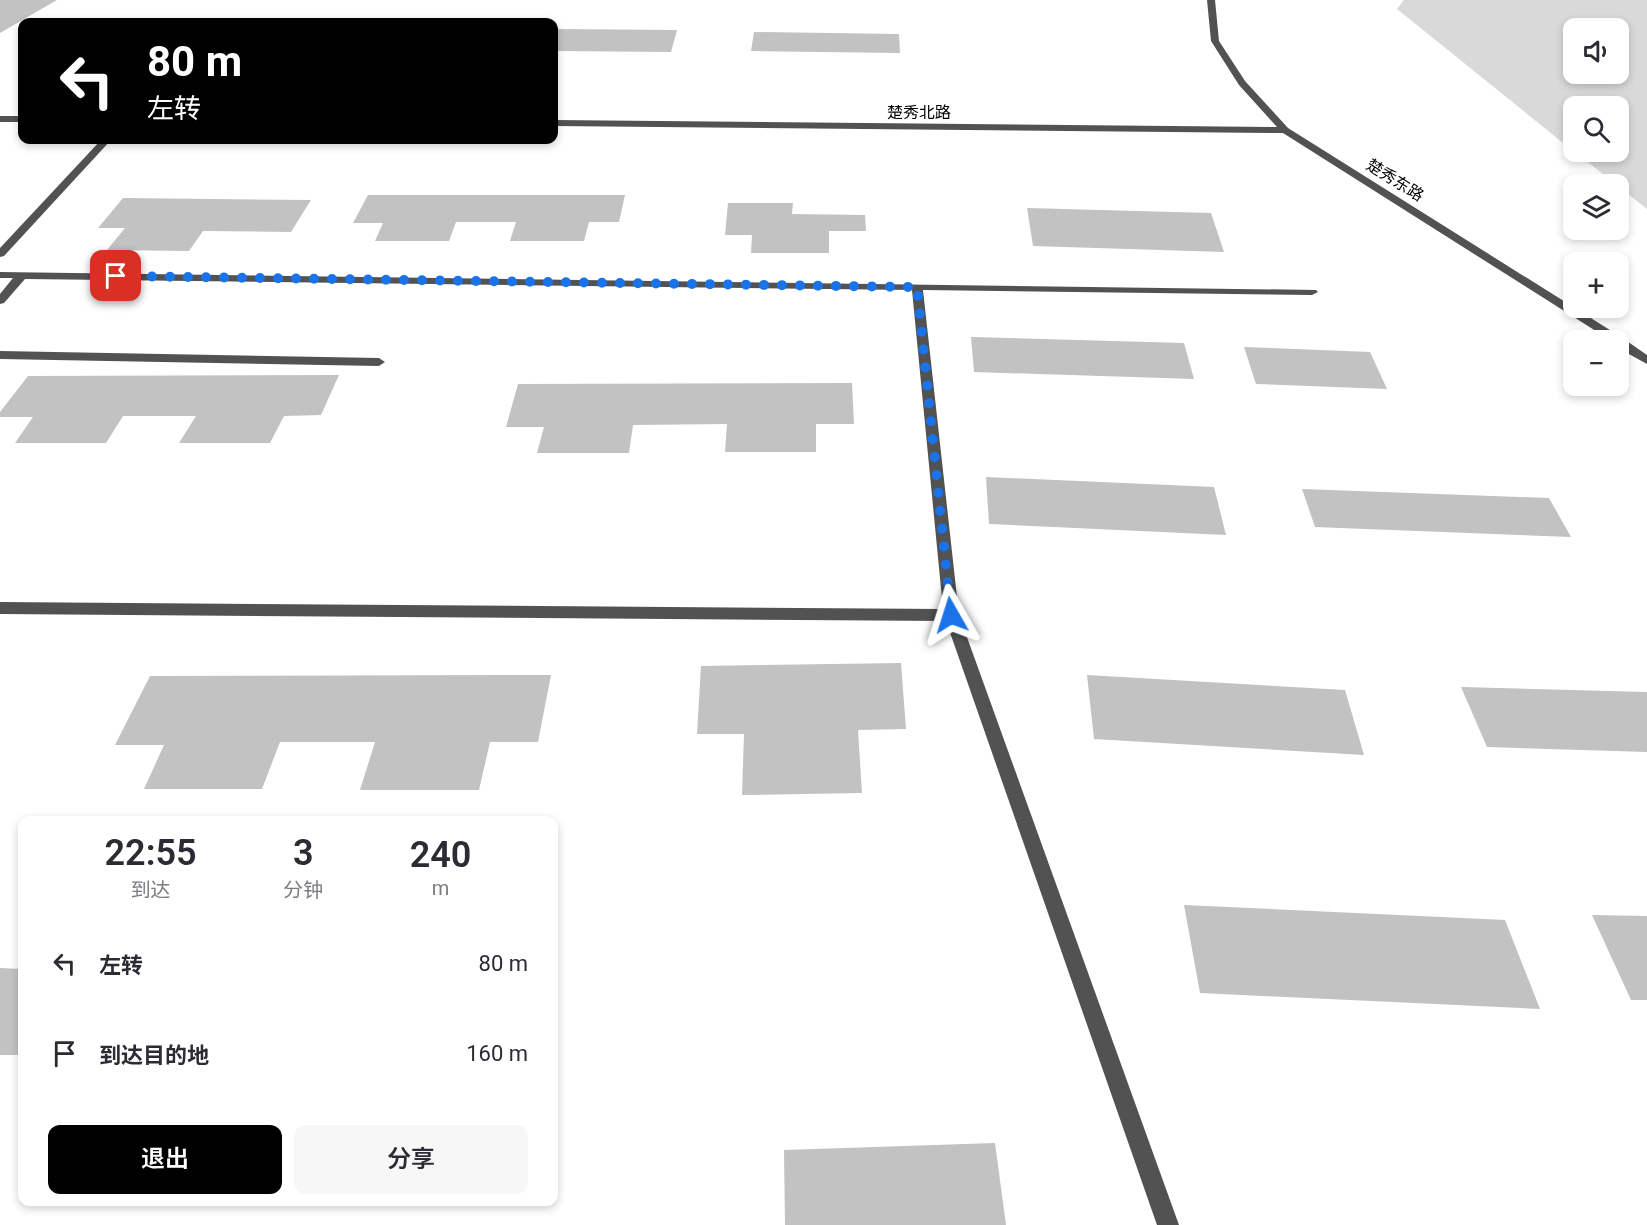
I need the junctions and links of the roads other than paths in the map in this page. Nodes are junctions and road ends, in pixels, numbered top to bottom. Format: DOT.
graph roads {
  1 [pos="1211,0"];
  2 [pos="0,119"];
  3 [pos="18,119"];
  4 [pos="558,123"];
  5 [pos="1285,130"];
  6 [pos="102,144"];
  7 [pos="0,254"];
  8 [pos="0,275"];
  9 [pos="22,275"];
  10 [pos="917,287"];
  11 [pos="1312,292"];
  12 [pos="0,301"];
  13 [pos="1601,330"];
  14 [pos="1629,348"];
  15 [pos="0,355"];
  16 [pos="1647,360"];
  17 [pos="379,362"];
  18 [pos="0,608"];
  19 [pos="951,615"];
  20 [pos="1168,1225"];
  1 -- 5 [label="street, 楚秀东路"];
  2 -- 3 [label="street"];
  4 -- 5 [label="street, 楚秀北路"];
  5 -- 13 [label="street, 楚秀东路"];
  6 -- 7 [label="street"];
  8 -- 9 [label="street"];
  9 -- 10 [label="street"];
  9 -- 12 [label="street"];
  10 -- 11 [label="street"];
  10 -- 19 [label="street"];
  14 -- 16 [label="street, 楚秀东路"];
  15 -- 17 [label="street"];
  18 -- 19 [label="street"];
  19 -- 20 [label="street"];
}
